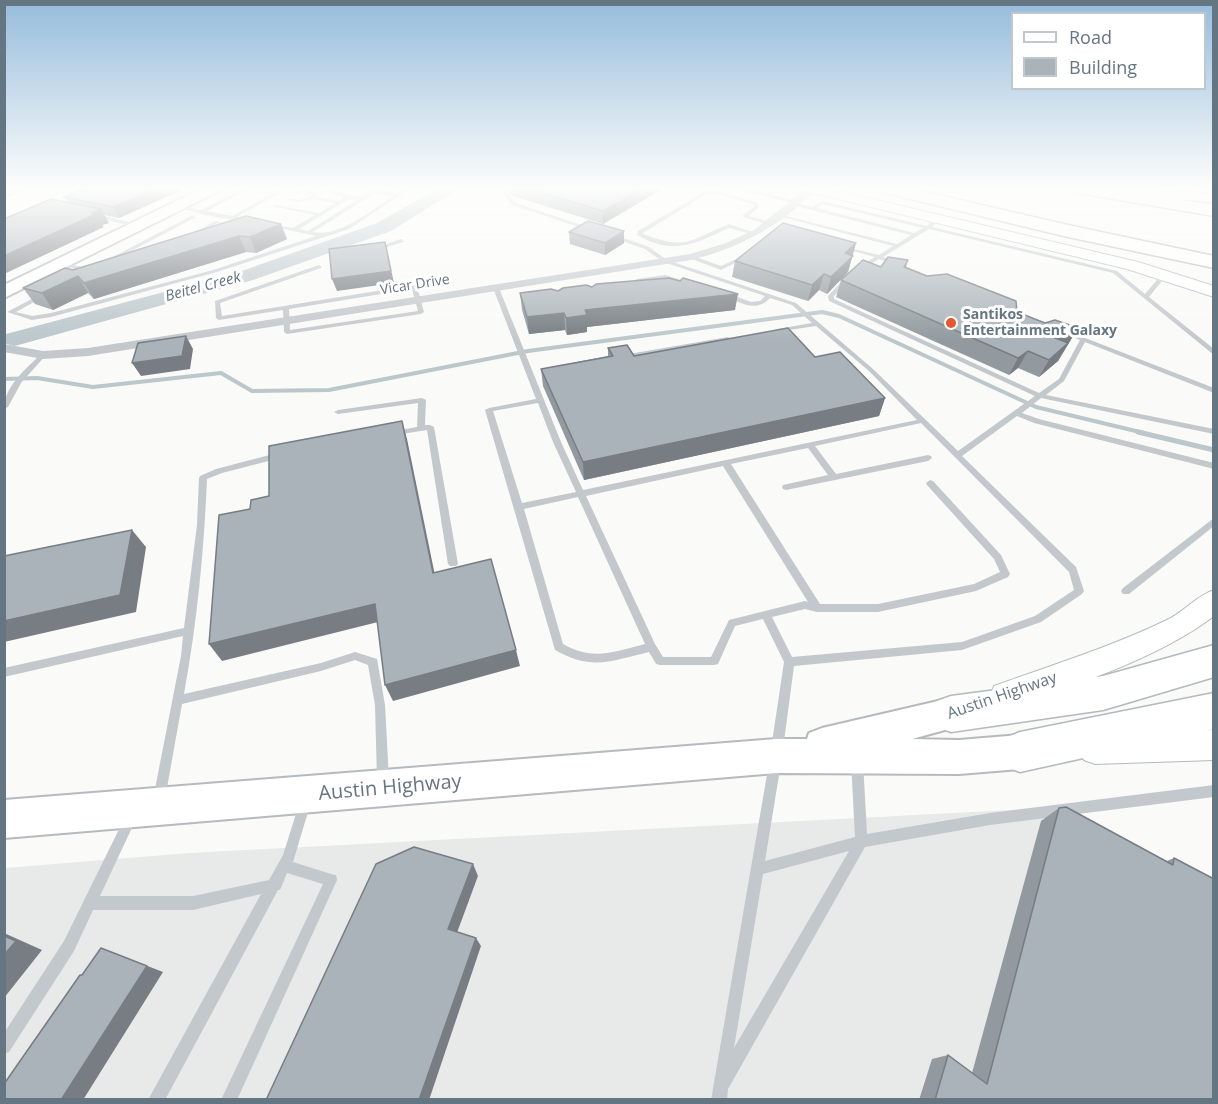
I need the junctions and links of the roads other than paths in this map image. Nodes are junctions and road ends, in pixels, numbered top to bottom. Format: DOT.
graph roads {
  1 [pos="111,240"];
  2 [pos="149,240"];
  3 [pos="311,240"];
  4 [pos="624,240"];
  5 [pos="652,240"];
  6 [pos="700,240"];
  7 [pos="741,240"];
  8 [pos="875,240"];
  9 [pos="906,240"];
  10 [pos="997,240"];
  11 [pos="1009,240"];
  12 [pos="1102,240"];
  13 [pos="1108,240"];
  14 [pos="1169,240"];
  15 [pos="401,241"];
  16 [pos="832,244"];
  17 [pos="896,245"];
  18 [pos="1214,249"];
  19 [pos="370,250"];
  20 [pos="877,256"];
  21 [pos="691,257"];
  22 [pos="665,261"];
  23 [pos="106,262"];
  24 [pos="734,262"];
  25 [pos="1214,262"];
  26 [pos="61,264"];
  27 [pos="319,267"];
  28 [pos="1214,268"];
  29 [pos="97,270"];
  30 [pos="88,271"];
  31 [pos="1164,275"];
  32 [pos="79,276"];
  33 [pos="925,276"];
  34 [pos="630,283"];
  35 [pos="698,286"];
  36 [pos="496,288"];
  37 [pos="49,291"];
  38 [pos="4,292"];
  39 [pos="719,292"];
  40 [pos="1214,292"];
  41 [pos="769,296"];
  42 [pos="1146,297"];
  43 [pos="418,300"];
  44 [pos="286,307"];
  45 [pos="287,321"];
  46 [pos="814,321"];
  47 [pos="1050,326"];
  48 [pos="771,332"];
  49 [pos="736,338"];
  50 [pos="1083,340"];
  51 [pos="4,348"];
  52 [pos="1214,352"];
  53 [pos="43,355"];
  54 [pos="610,359"];
  55 [pos="541,371"];
  56 [pos="529,372"];
  57 [pos="1214,391"];
  58 [pos="1037,398"];
  59 [pos="540,400"];
  60 [pos="4,407"];
  61 [pos="338,412"];
  62 [pos="1017,413"];
  63 [pos="921,421"];
  64 [pos="421,428"];
  65 [pos="1214,432"];
  66 [pos="381,436"];
  67 [pos="809,444"];
  68 [pos="293,453"];
  69 [pos="957,456"];
  70 [pos="928,458"];
  71 [pos="725,462"];
  72 [pos="1214,466"];
  73 [pos="834,477"];
  74 [pos="930,483"];
  75 [pos="786,487"];
  76 [pos="580,492"];
  77 [pos="519,507"];
  78 [pos="1214,521"];
  79 [pos="453,564"];
  80 [pos="1126,591"];
  81 [pos="1214,600"];
  82 [pos="817,608"];
  83 [pos="766,615"];
  84 [pos="189,631"];
  85 [pos="651,647"];
  86 [pos="1214,661"];
  87 [pos="789,662"];
  88 [pos="4,673"];
  89 [pos="178,700"];
  90 [pos="1214,711"];
  91 [pos="951,714"];
  92 [pos="1214,745"];
  93 [pos="1020,752"];
  94 [pos="776,756"];
  95 [pos="856,756"];
  96 [pos="384,788"];
  97 [pos="1214,791"];
  98 [pos="307,795"];
  99 [pos="146,808"];
  100 [pos="4,819"];
  101 [pos="861,841"];
  102 [pos="285,866"];
  103 [pos="757,869"];
  104 [pos="275,885"];
  105 [pos="91,903"];
  106 [pos="4,1047"];
  107 [pos="719,1093"];
  108 [pos="156,1100"];
  109 [pos="229,1100"];
  1 -- 26 [label="main road"];
  2 -- 23 [label="lane"];
  3 -- 37 [label="lane"];
  4 -- 22 [label="lane"];
  5 -- 6 [label="lane"];
  7 -- 21 [label="street, Vicar Drive"];
  8 -- 17 [label="lane"];
  9 -- 17 [label="lane"];
  10 -- 42 [label="lane"];
  11 -- 31 [label="main road"];
  12 -- 28 [label="highway"];
  13 -- 25 [label="highway"];
  14 -- 18 [label="highway"];
  15 -- 19 [label="lane"];
  16 -- 20 [label="lane"];
  17 -- 20 [label="lane"];
  20 -- 33 [label="lane"];
  20 -- 58 [label="lane"];
  21 -- 22 [label="street, Vicar Drive"];
  21 -- 24 [label="lane"];
  22 -- 36 [label="street, Vicar Drive"];
  22 -- 41 [label="lane"];
  26 -- 30 [label="lane"];
  26 -- 38 [label="main road"];
  27 -- 44 [label="lane"];
  29 -- 30 [label="lane"];
  30 -- 32 [label="lane"];
  31 -- 40 [label="main road"];
  31 -- 42 [label="lane"];
  34 -- 35 [label="lane"];
  36 -- 43 [label="street, Vicar Drive"];
  36 -- 56 [label="lane"];
  39 -- 41 [label="lane"];
  41 -- 46 [label="lane"];
  42 -- 52 [label="lane"];
  43 -- 44 [label="lane"];
  43 -- 45 [label="street, Vicar Drive"];
  44 -- 45 [label="lane"];
  45 -- 53 [label="street, Vicar Drive"];
  46 -- 48 [label="lane"];
  46 -- 63 [label="lane"];
  47 -- 50 [label="lane"];
  49 -- 54 [label="lane"];
  50 -- 57 [label="lane"];
  50 -- 58 [label="lane"];
  51 -- 53 [label="street, Vicar Drive"];
  53 -- 60 [label="lane"];
  55 -- 56 [label="lane"];
  56 -- 59 [label="lane"];
  58 -- 62 [label="lane"];
  58 -- 65 [label="lane"];
  59 -- 76 [label="lane"];
  59 -- 77 [label="lane"];
  61 -- 64 [label="lane"];
  62 -- 69 [label="lane"];
  62 -- 72 [label="lane"];
  63 -- 67 [label="lane"];
  63 -- 69 [label="lane"];
  64 -- 66 [label="lane"];
  64 -- 79 [label="lane"];
  67 -- 71 [label="lane"];
  67 -- 73 [label="lane"];
  68 -- 84 [label="lane"];
  69 -- 87 [label="lane"];
  70 -- 73 [label="lane"];
  71 -- 76 [label="lane"];
  71 -- 82 [label="lane"];
  73 -- 75 [label="lane"];
  74 -- 82 [label="lane"];
  76 -- 77 [label="lane"];
  76 -- 85 [label="lane"];
  77 -- 85 [label="lane"];
  78 -- 80 [label="lane"];
  81 -- 91 [label="main road, Austin Highway"];
  82 -- 83 [label="lane"];
  83 -- 85 [label="lane"];
  83 -- 87 [label="lane"];
  84 -- 88 [label="lane"];
  84 -- 89 [label="lane"];
  86 -- 91 [label="highway"];
  87 -- 94 [label="lane"];
  89 -- 96 [label="lane"];
  89 -- 99 [label="lane"];
  90 -- 93 [label="highway"];
  91 -- 94 [label="main road, Austin Highway"];
  92 -- 93 [label="main road, Austin Highway"];
  93 -- 95 [label="main road, Austin Highway"];
  94 -- 95 [label="main road, Austin Highway"];
  94 -- 96 [label="main road, Austin Highway"];
  94 -- 103 [label="lane"];
  95 -- 101 [label="lane"];
  96 -- 98 [label="main road, Austin Highway"];
  97 -- 101 [label="lane"];
  98 -- 99 [label="main road, Austin Highway"];
  98 -- 102 [label="lane"];
  99 -- 100 [label="main road, Austin Highway"];
  99 -- 105 [label="lane"];
  101 -- 103 [label="lane"];
  101 -- 107 [label="lane"];
  102 -- 104 [label="lane"];
  102 -- 109 [label="lane"];
  103 -- 107 [label="lane"];
  104 -- 105 [label="lane"];
  104 -- 108 [label="lane"];
  105 -- 106 [label="lane"];
}
